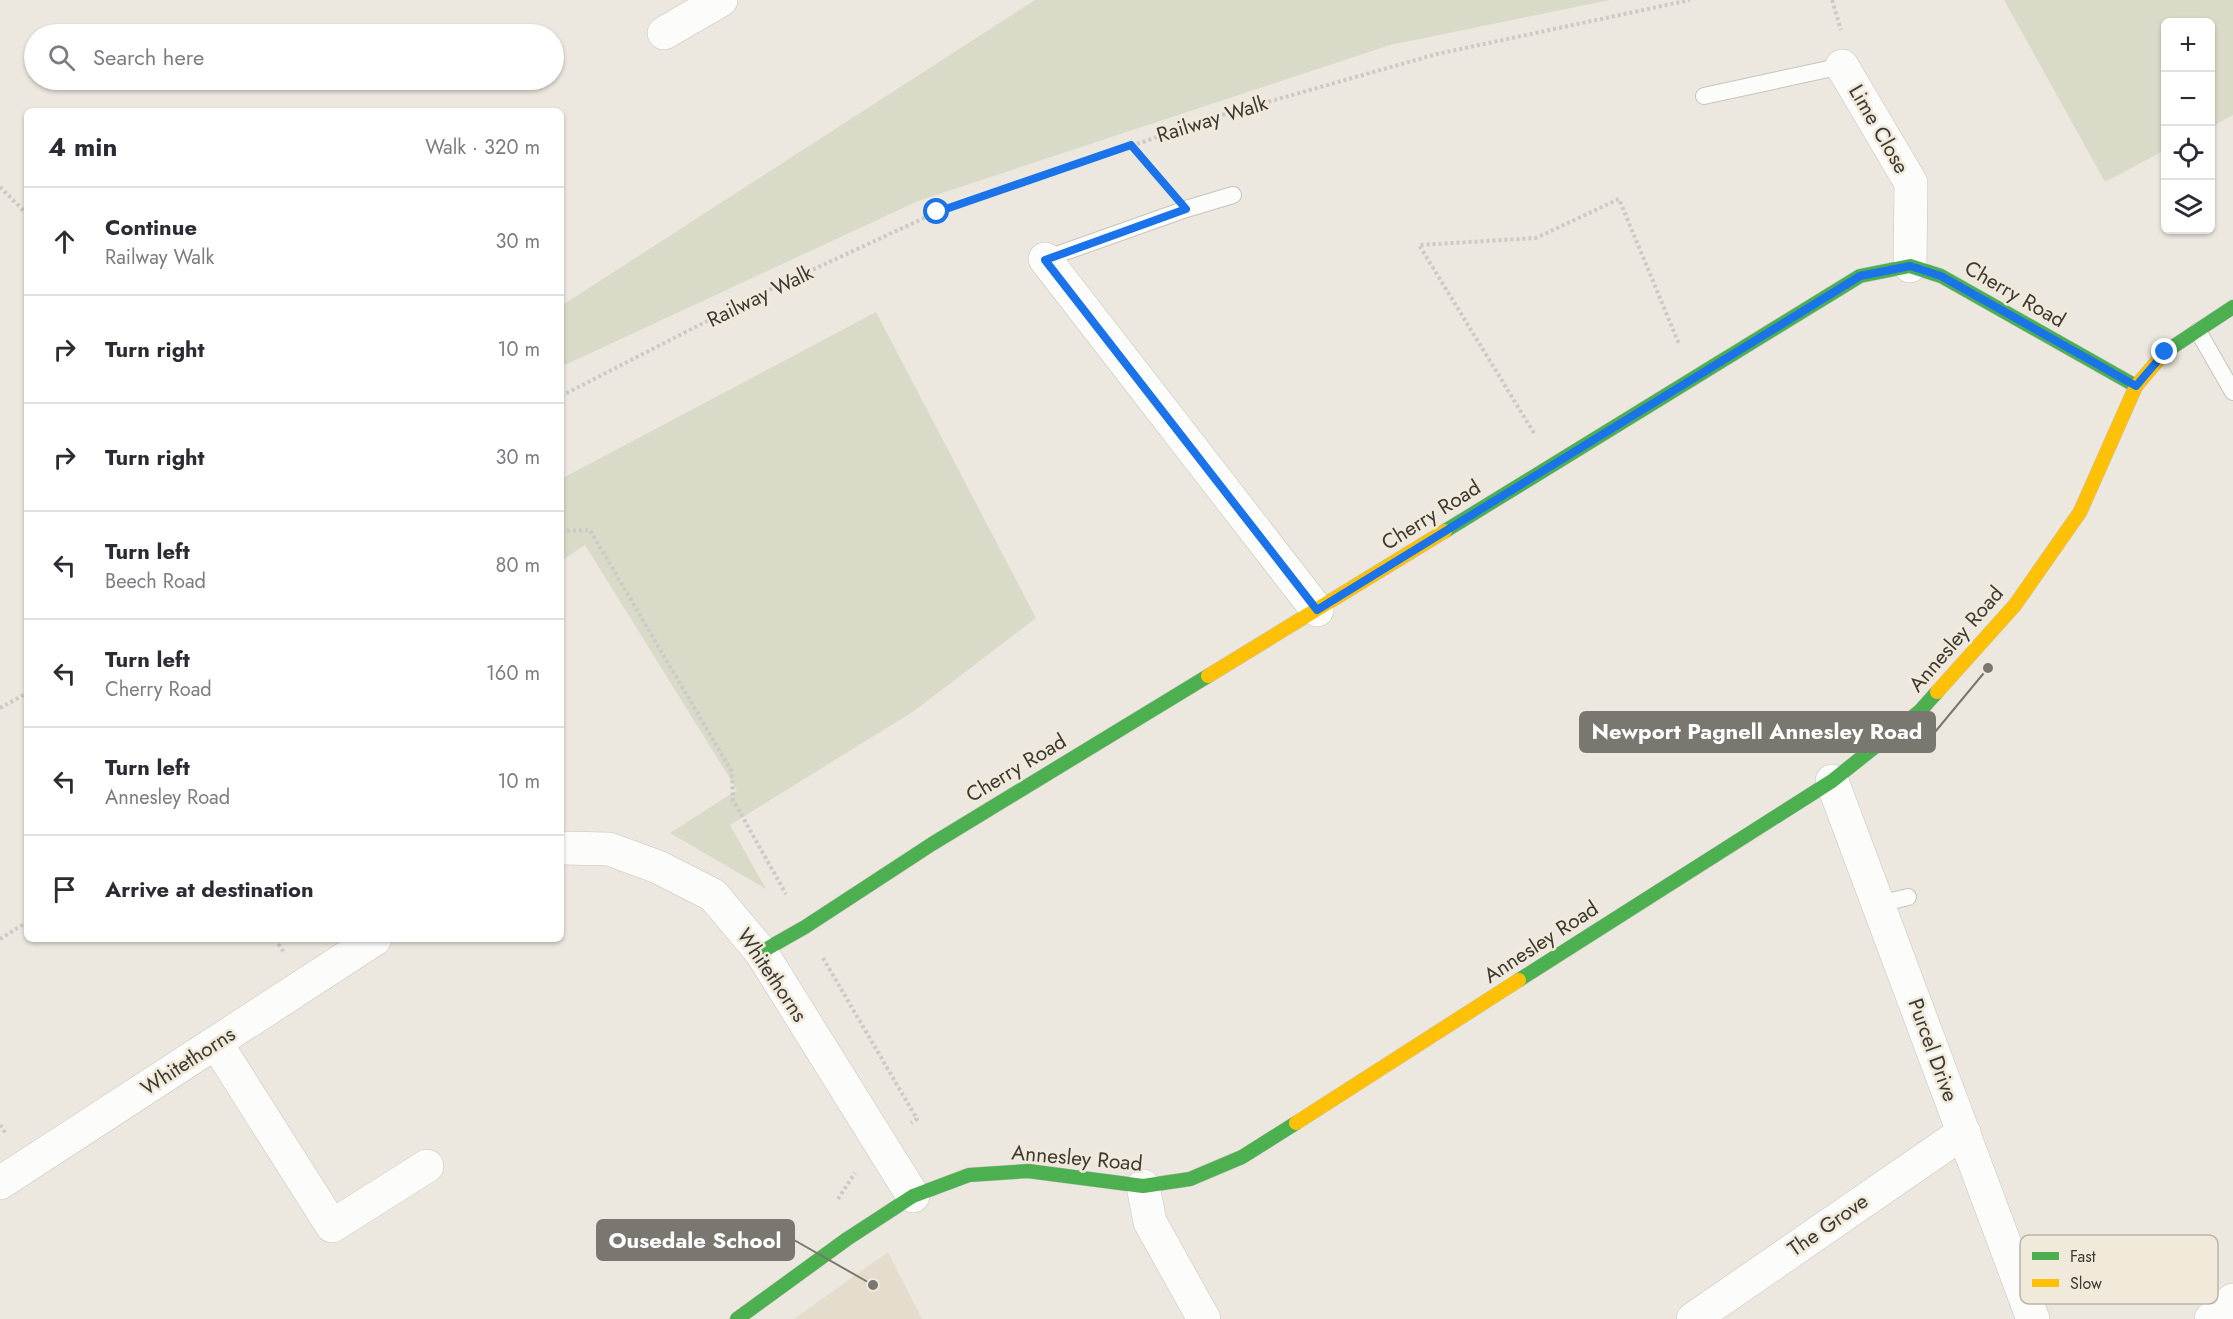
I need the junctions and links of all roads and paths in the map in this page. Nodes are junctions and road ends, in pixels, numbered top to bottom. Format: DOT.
graph roads {
  1 [pos="721,0"];
  2 [pos="1690,0"];
  3 [pos="664,33"];
  4 [pos="1842,66"];
  5 [pos="1704,96"];
  6 [pos="1131,145"];
  7 [pos="0,187"];
  8 [pos="1233,195"];
  9 [pos="1186,209"];
  10 [pos="24,211"];
  11 [pos="1045,260"];
  12 [pos="1910,266"];
  13 [pos="2233,307"];
  14 [pos="2198,331"];
  15 [pos="1693,379"];
  16 [pos="2136,386"];
  17 [pos="2233,392"];
  18 [pos="564,394"];
  19 [pos="1553,464"];
  20 [pos="564,531"];
  21 [pos="1317,610"];
  22 [pos="24,695"];
  23 [pos="0,708"];
  24 [pos="1832,781"];
  25 [pos="733,800"];
  26 [pos="564,848"];
  27 [pos="24,924"];
  28 [pos="0,939"];
  29 [pos="370,942"];
  30 [pos="761,952"];
  31 [pos="216,1043"];
  32 [pos="1964,1132"];
  33 [pos="427,1166"];
  34 [pos="0,1183"];
  35 [pos="1143,1186"];
  36 [pos="913,1196"];
  37 [pos="2020,1284"];
  38 [pos="2233,1300"];
  39 [pos="2027,1304"];
  40 [pos="736,1319"];
  41 [pos="1204,1319"];
  42 [pos="1693,1319"];
  43 [pos="2033,1319"];
  44 [pos="2211,1319"];
  1 -- 3 [label="street"];
  2 -- 6 [label="path, Railway Walk"];
  4 -- 5 [label="lane"];
  4 -- 12 [label="street, Lime Close"];
  6 -- 9 [label="path"];
  6 -- 18 [label="path, Railway Walk"];
  7 -- 10 [label="path"];
  8 -- 9 [label="lane"];
  9 -- 11 [label="lane"];
  11 -- 21 [label="street"];
  12 -- 15 [label="street, Cherry Road"];
  12 -- 16 [label="street, Cherry Road"];
  13 -- 14 [label="street, Annesley Road"];
  14 -- 16 [label="street, Annesley Road"];
  14 -- 17 [label="lane"];
  15 -- 19 [label="street, Cherry Road"];
  15 -- 19 [label="path"];
  16 -- 24 [label="street, Annesley Road"];
  19 -- 21 [label="street, Cherry Road"];
  20 -- 25 [label="path"];
  21 -- 30 [label="street, Cherry Road"];
  22 -- 23 [label="path"];
  24 -- 32 [label="street, Purcel Drive"];
  24 -- 35 [label="street, Annesley Road"];
  26 -- 30 [label="street, Whitethorns"];
  27 -- 28 [label="path"];
  29 -- 31 [label="street, Whitethorns"];
  30 -- 36 [label="street, Whitethorns"];
  31 -- 33 [label="street"];
  31 -- 34 [label="street, Whitethorns"];
  32 -- 37 [label="street, Purcel Drive"];
  32 -- 42 [label="street, The Grove"];
  35 -- 36 [label="street, Annesley Road"];
  35 -- 41 [label="street"];
  36 -- 40 [label="street, Annesley Road"];
  38 -- 44 [label="street"];
  39 -- 43 [label="street, Purcel Drive"];
}
